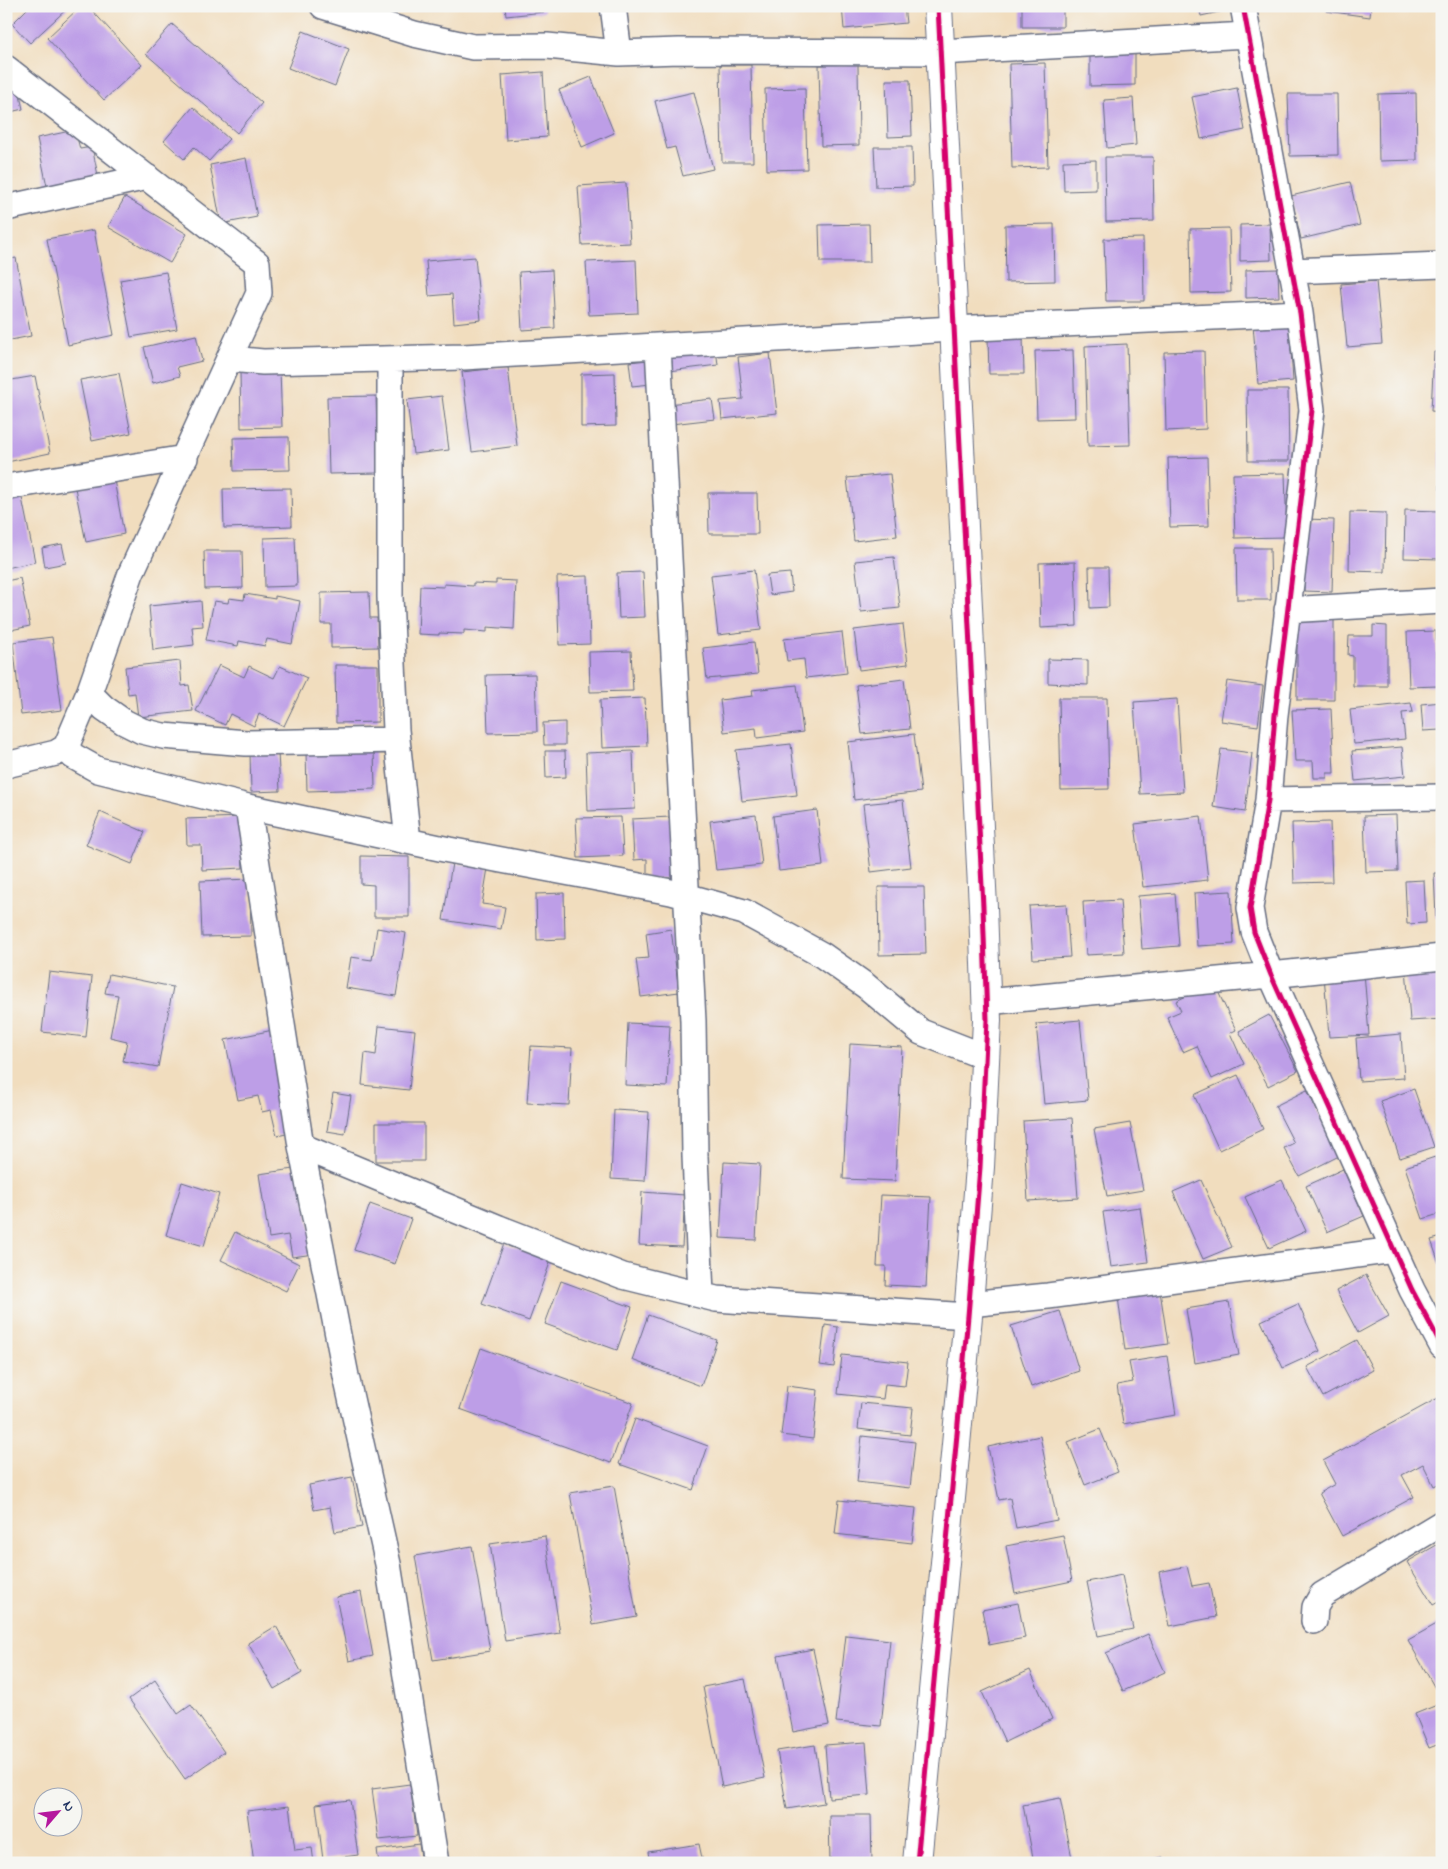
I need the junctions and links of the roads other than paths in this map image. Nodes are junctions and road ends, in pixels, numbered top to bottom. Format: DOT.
graph roads {
  1 [pos="323,6"];
  2 [pos="613,6"];
  3 [pos="938,6"];
  4 [pos="1243,6"];
  5 [pos="1247,35"];
  6 [pos="940,52"];
  7 [pos="619,53"];
  8 [pos="6,68"];
  9 [pos="147,177"];
  10 [pos="6,208"];
  11 [pos="1442,265"];
  12 [pos="1291,271"];
  13 [pos="1300,313"];
  14 [pos="953,328"];
  15 [pos="658,346"];
  16 [pos="390,358"];
  17 [pos="230,359"];
  18 [pos="185,458"];
  19 [pos="6,487"];
  20 [pos="1442,600"];
  21 [pos="1287,610"];
  22 [pos="89,693"];
  23 [pos="397,740"];
  24 [pos="66,747"];
  25 [pos="6,765"];
  26 [pos="1442,797"];
  27 [pos="1268,800"];
  28 [pos="248,807"];
  29 [pos="408,841"];
  30 [pos="686,896"];
  31 [pos="1442,957"];
  32 [pos="1271,976"];
  33 [pos="986,1002"];
  34 [pos="985,1057"];
  35 [pos="301,1146"];
  36 [pos="1394,1250"];
  37 [pos="701,1295"];
  38 [pos="968,1310"];
  39 [pos="1442,1346"];
  40 [pos="1442,1523"];
  41 [pos="1314,1621"];
  42 [pos="436,1863"];
  43 [pos="917,1863"];
  1 -- 7 [label="street"];
  2 -- 7 [label="street"];
  3 -- 6 [label="street"];
  4 -- 5 [label="street"];
  5 -- 6 [label="street"];
  5 -- 12 [label="street"];
  6 -- 7 [label="street"];
  6 -- 14 [label="street"];
  8 -- 9 [label="street"];
  9 -- 10 [label="street"];
  9 -- 17 [label="street"];
  11 -- 12 [label="street"];
  12 -- 13 [label="street"];
  13 -- 14 [label="street"];
  13 -- 21 [label="street"];
  14 -- 15 [label="street"];
  14 -- 33 [label="street"];
  15 -- 16 [label="street"];
  15 -- 30 [label="street"];
  16 -- 17 [label="street"];
  16 -- 23 [label="street"];
  17 -- 18 [label="street"];
  18 -- 19 [label="street"];
  18 -- 22 [label="street"];
  20 -- 21 [label="street"];
  21 -- 27 [label="street"];
  22 -- 23 [label="street"];
  22 -- 24 [label="street"];
  23 -- 29 [label="street"];
  24 -- 25 [label="street"];
  24 -- 28 [label="street"];
  26 -- 27 [label="street"];
  27 -- 32 [label="street"];
  28 -- 29 [label="street"];
  28 -- 35 [label="street"];
  29 -- 30 [label="street"];
  30 -- 34 [label="street"];
  30 -- 37 [label="street"];
  31 -- 32 [label="street"];
  32 -- 33 [label="street"];
  32 -- 36 [label="street"];
  33 -- 34 [label="street"];
  34 -- 38 [label="street"];
  35 -- 37 [label="street"];
  35 -- 42 [label="street"];
  36 -- 38 [label="street"];
  36 -- 39 [label="street"];
  37 -- 38 [label="street"];
  38 -- 43 [label="street"];
  40 -- 41 [label="street"];
}
